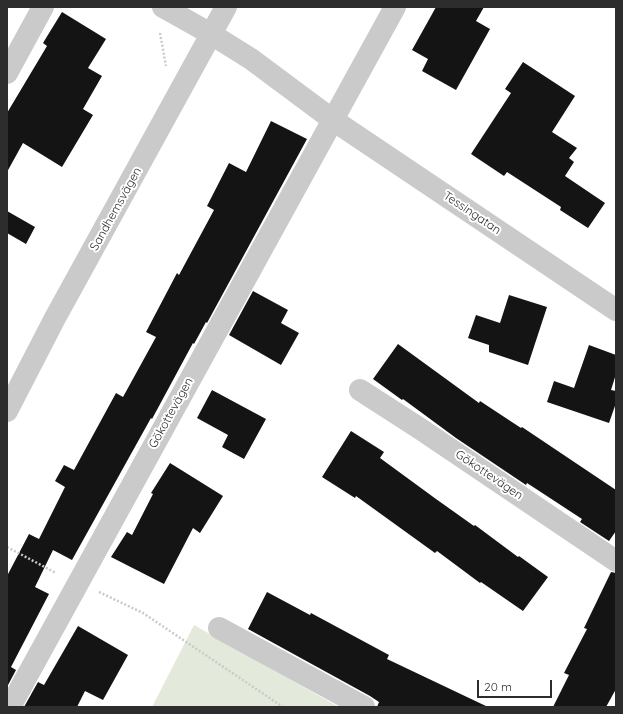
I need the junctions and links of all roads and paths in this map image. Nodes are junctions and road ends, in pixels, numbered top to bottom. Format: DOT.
graph roads {
  1 [pos="43,7"];
  2 [pos="163,7"];
  3 [pos="226,7"];
  4 [pos="395,7"];
  5 [pos="211,34"];
  6 [pos="7,73"];
  7 [pos="333,120"];
  8 [pos="614,305"];
  9 [pos="360,390"];
  10 [pos="7,411"];
  11 [pos="7,547"];
  12 [pos="616,561"];
  13 [pos="78,582"];
  14 [pos="219,628"];
  15 [pos="10,707"];
  16 [pos="283,707"];
  17 [pos="364,707"];
  1 -- 6 [label="street"];
  2 -- 5 [label="street, Tessingatan"];
  3 -- 5 [label="street, Sandhemsvägen"];
  4 -- 7 [label="street"];
  5 -- 7 [label="street, Tessingatan"];
  5 -- 10 [label="street, Sandhemsvägen"];
  7 -- 8 [label="street, Tessingatan"];
  7 -- 13 [label="street, Gökottevägen"];
  9 -- 12 [label="street, Gökottevägen"];
  11 -- 13 [label="path"];
  13 -- 15 [label="street, Gökottevägen"];
  13 -- 16 [label="path"];
  14 -- 17 [label="street"];
}
